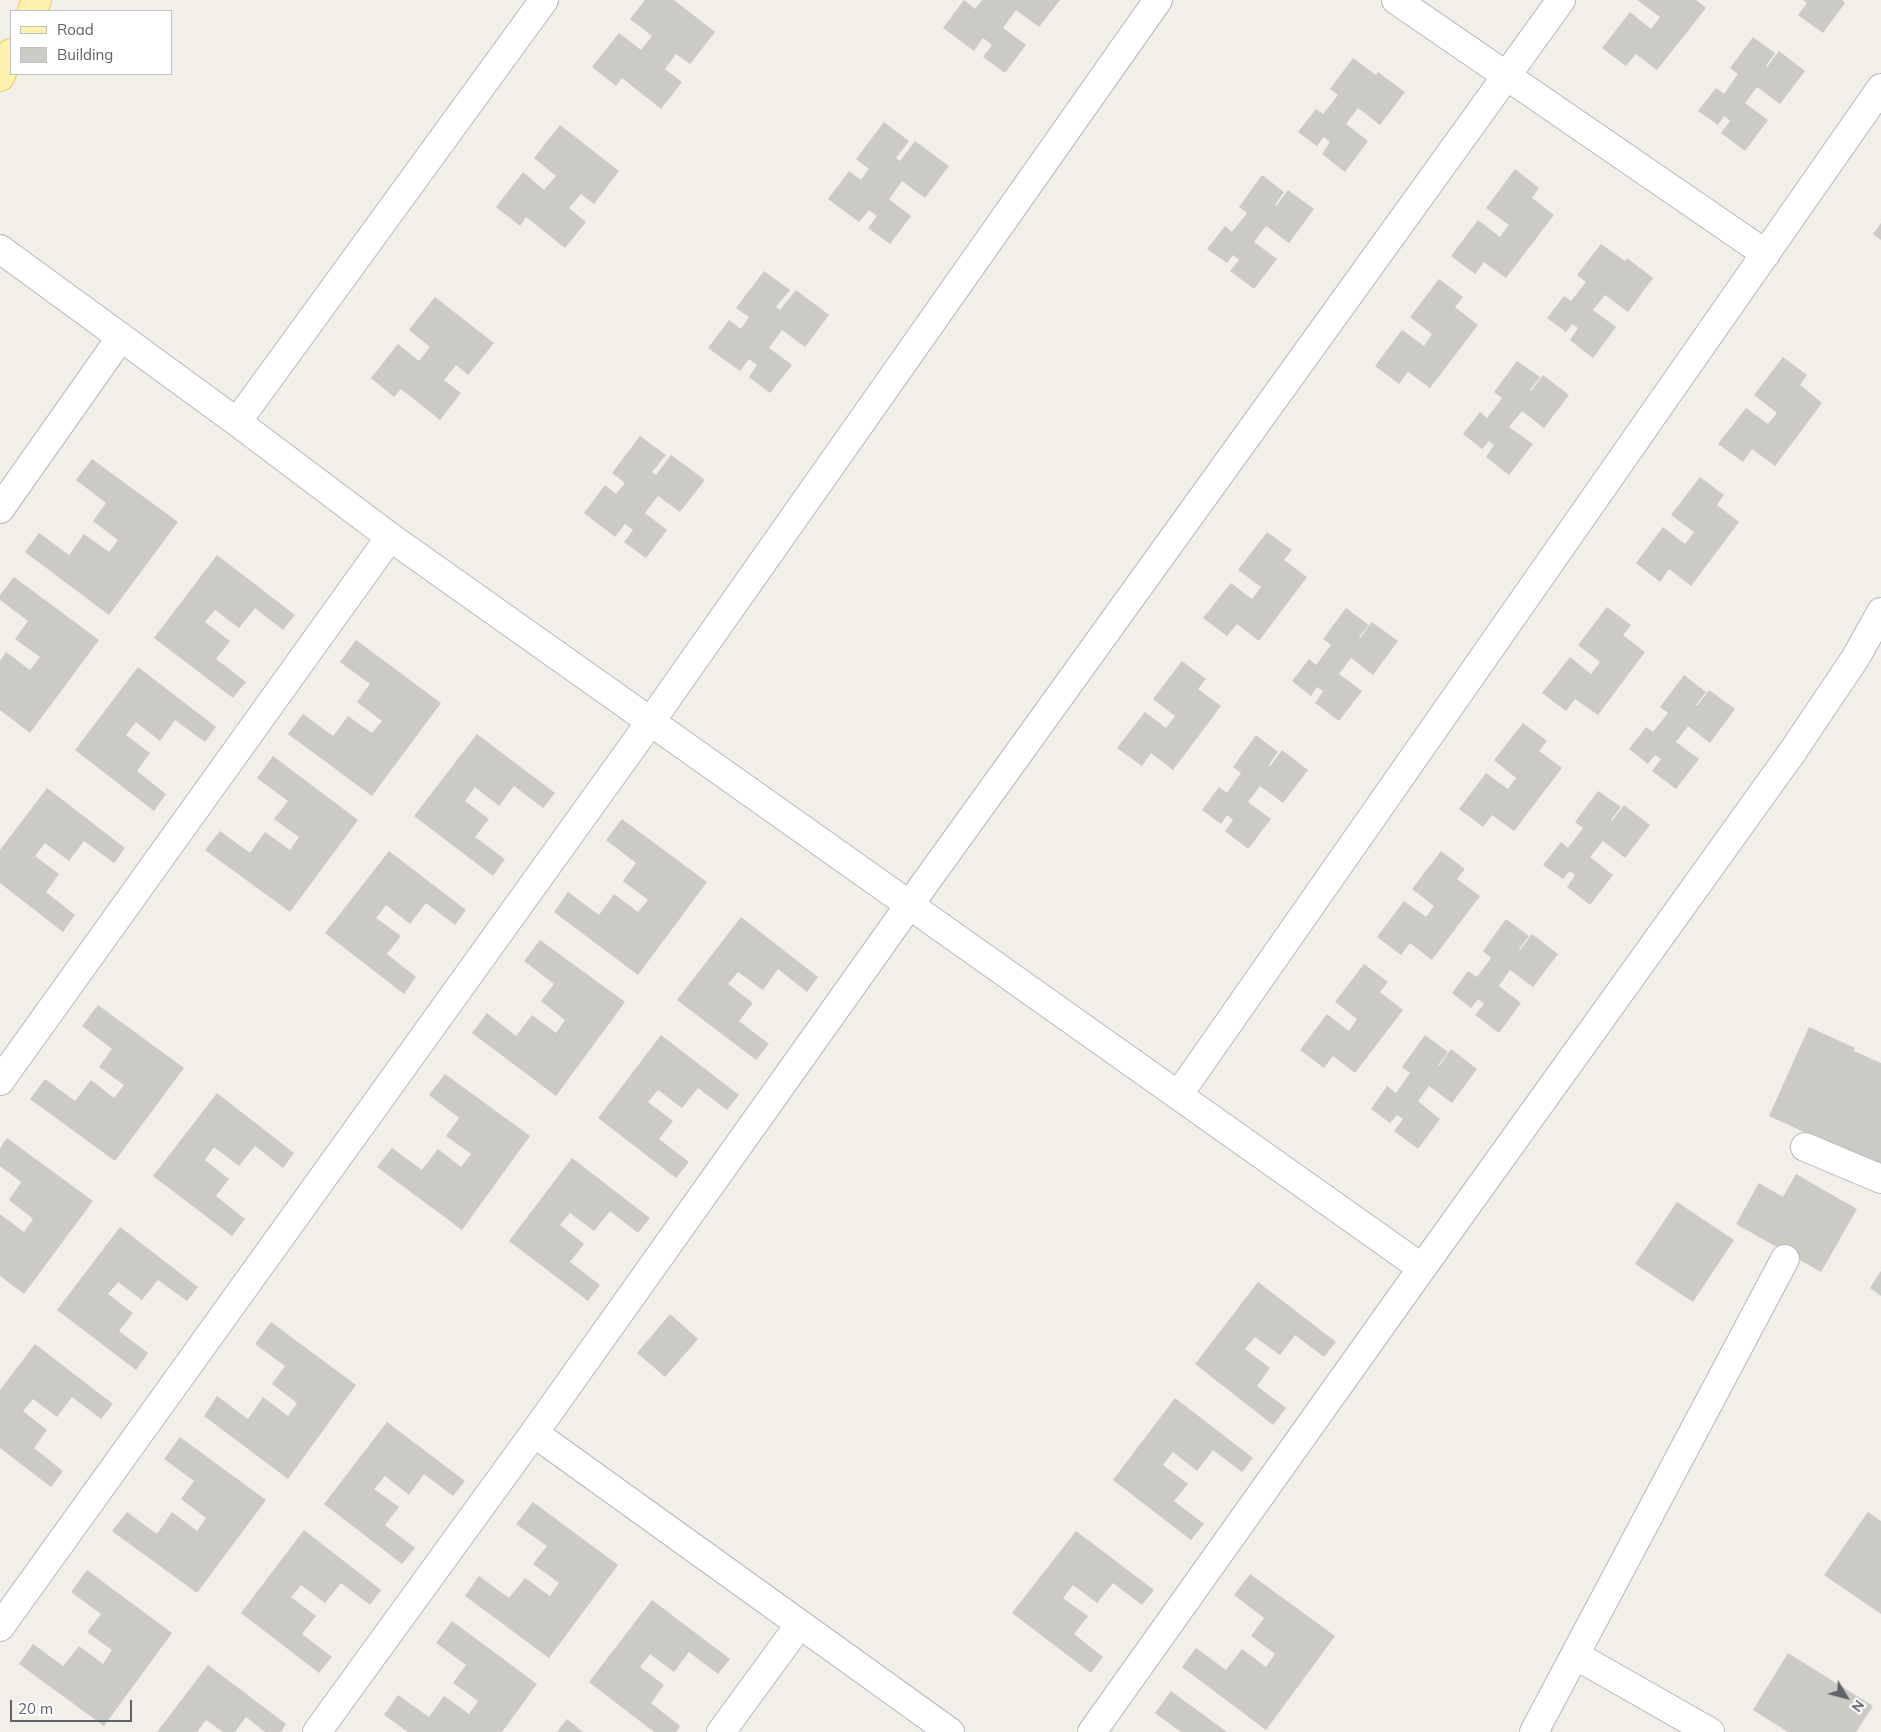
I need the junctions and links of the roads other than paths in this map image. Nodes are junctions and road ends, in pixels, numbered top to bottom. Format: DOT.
graph roads {
  1 [pos="544,0"];
  2 [pos="1158,0"];
  3 [pos="1396,0"];
  4 [pos="1561,0"];
  5 [pos="10,55"];
  6 [pos="1506,76"];
  7 [pos="0,77"];
  8 [pos="1881,88"];
  9 [pos="0,249"];
  10 [pos="1766,254"];
  11 [pos="121,337"];
  12 [pos="237,422"];
  13 [pos="0,509"];
  14 [pos="390,537"];
  15 [pos="1881,612"];
  16 [pos="650,720"];
  17 [pos="910,904"];
  18 [pos="0,1080"];
  19 [pos="1179,1094"];
  20 [pos="1805,1147"];
  21 [pos="1881,1179"];
  22 [pos="1786,1259"];
  23 [pos="1422,1268"];
  24 [pos="534,1433"];
  25 [pos="800,1624"];
  26 [pos="0,1627"];
  27 [pos="1575,1655"];
  28 [pos="317,1732"];
  29 [pos="721,1732"];
  30 [pos="950,1732"];
  31 [pos="1092,1732"];
  32 [pos="1534,1732"];
  33 [pos="1710,1732"];
  1 -- 12 [label="street"];
  2 -- 16 [label="street"];
  3 -- 6 [label="street"];
  4 -- 6 [label="street"];
  5 -- 7 [label="main road"];
  6 -- 10 [label="street"];
  6 -- 17 [label="street"];
  8 -- 10 [label="street"];
  9 -- 11 [label="street"];
  10 -- 19 [label="street"];
  11 -- 12 [label="street"];
  11 -- 13 [label="street"];
  12 -- 14 [label="street"];
  14 -- 16 [label="street"];
  14 -- 18 [label="street"];
  15 -- 23 [label="street"];
  16 -- 17 [label="street"];
  16 -- 26 [label="street"];
  17 -- 19 [label="street"];
  17 -- 24 [label="street"];
  19 -- 23 [label="street"];
  20 -- 21 [label="street"];
  22 -- 27 [label="street"];
  23 -- 31 [label="street"];
  24 -- 25 [label="street"];
  24 -- 28 [label="street"];
  25 -- 29 [label="street"];
  25 -- 30 [label="street"];
  27 -- 32 [label="street"];
  27 -- 33 [label="street"];
}
